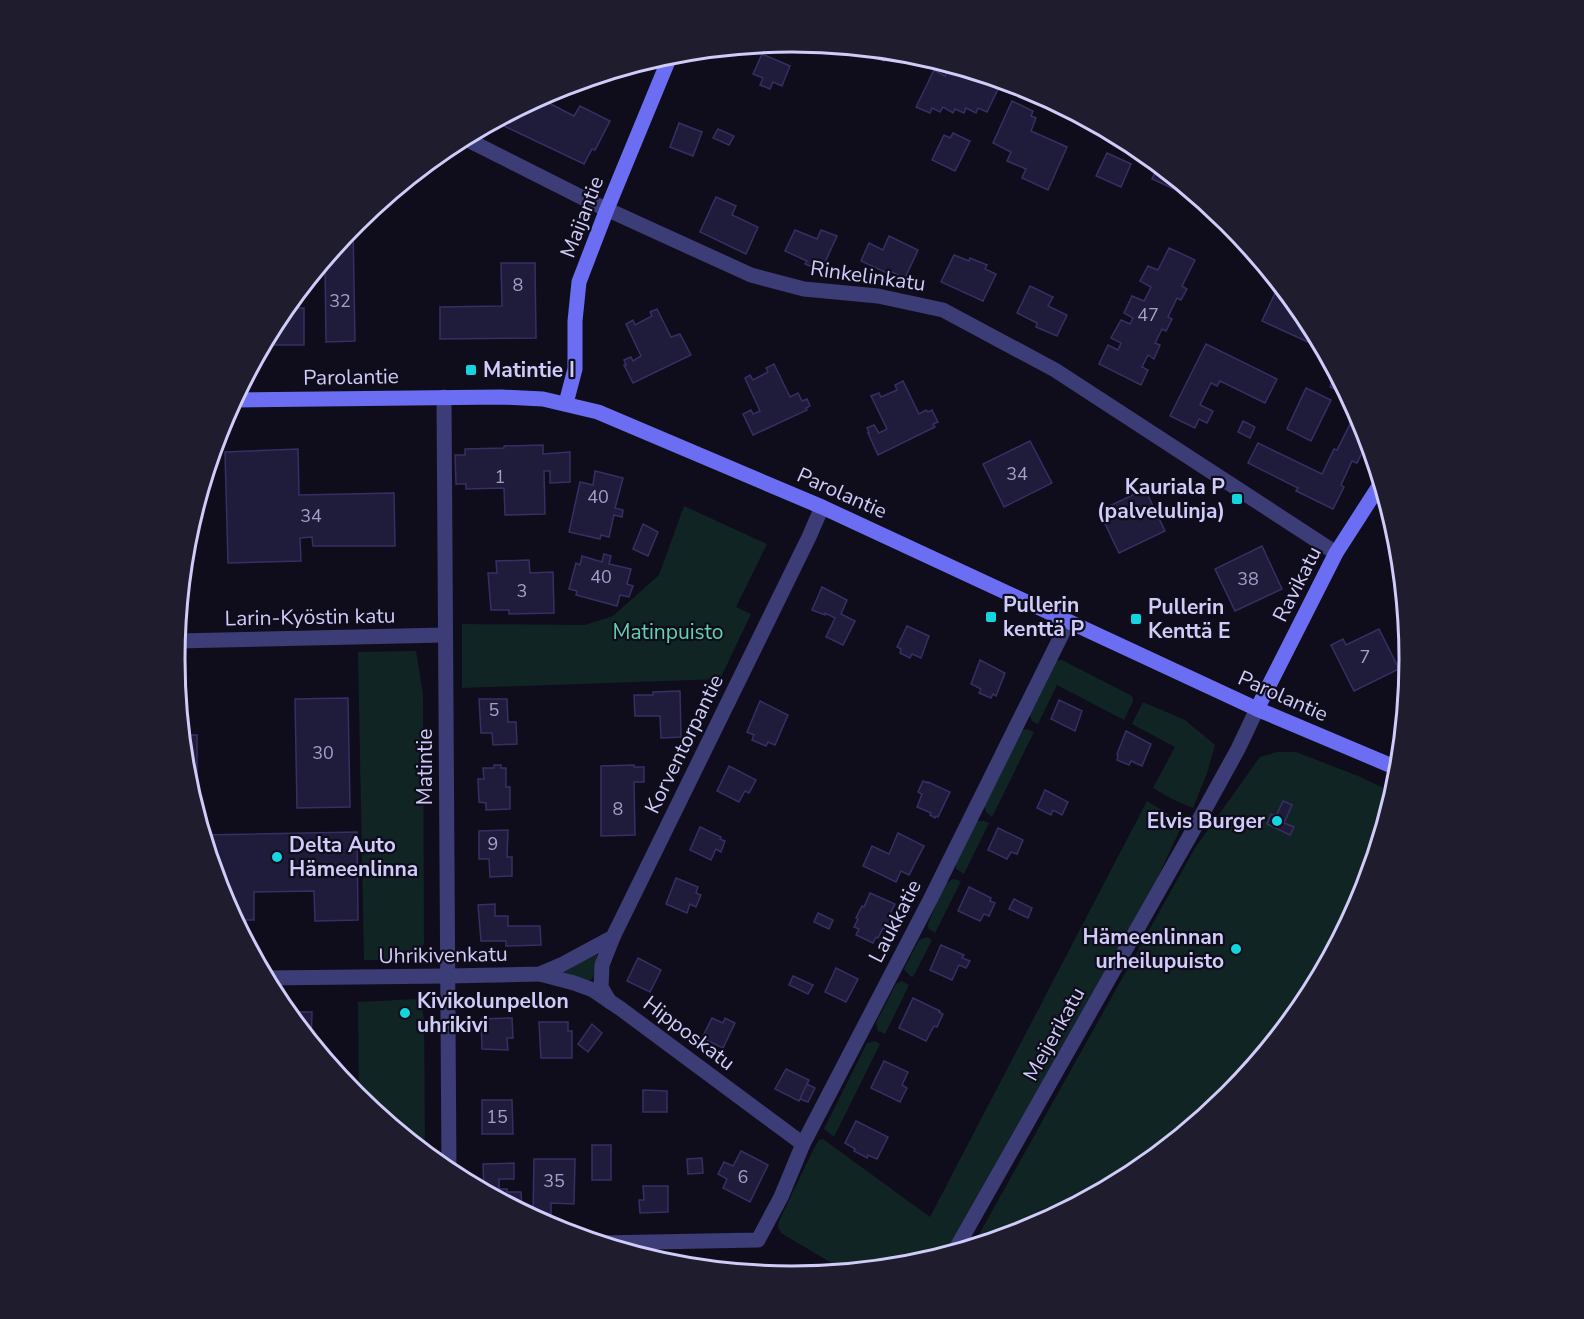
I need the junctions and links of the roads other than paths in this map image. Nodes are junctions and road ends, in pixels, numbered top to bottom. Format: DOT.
graph roads {
  1 [pos="666,66"];
  2 [pos="474,143"];
  3 [pos="607,209"];
  4 [pos="444,397"];
  5 [pos="244,400"];
  6 [pos="566,403"];
  7 [pos="1375,492"];
  8 [pos="822,507"];
  9 [pos="1336,553"];
  10 [pos="1068,622"];
  11 [pos="445,635"];
  12 [pos="186,640"];
  13 [pos="1257,709"];
  14 [pos="1389,765"];
  15 [pos="613,937"];
  16 [pos="540,974"];
  17 [pos="447,976"];
  18 [pos="275,978"];
  19 [pos="610,1002"];
  20 [pos="803,1144"];
  21 [pos="449,1160"];
  22 [pos="624,1242"];
  23 [pos="959,1243"];
  1 -- 3 [label="main road, Maijantie"];
  2 -- 3 [label="street, Rinkelinkatu"];
  3 -- 6 [label="main road, Maijantie"];
  3 -- 9 [label="street, Rinkelinkatu"];
  4 -- 5 [label="main road, Parolantie"];
  4 -- 6 [label="main road, Parolantie"];
  4 -- 11 [label="street, Matintie"];
  6 -- 8 [label="main road, Parolantie"];
  7 -- 9 [label="main road, Ravikatu"];
  8 -- 10 [label="main road, Parolantie"];
  8 -- 15 [label="street, Korventorpantie"];
  9 -- 13 [label="main road, Ravikatu"];
  10 -- 13 [label="main road, Parolantie"];
  10 -- 20 [label="street, Laukkatie"];
  11 -- 12 [label="street, Larin-Kyöstin katu"];
  11 -- 17 [label="street, Matintie"];
  13 -- 14 [label="main road, Parolantie"];
  13 -- 23 [label="street, Meijerikatu"];
  15 -- 16 [label="street, Uhrikivenkatu"];
  15 -- 19 [label="street, Korventorpantie"];
  16 -- 17 [label="street, Uhrikivenkatu"];
  16 -- 19 [label="street, Hipposkatu"];
  17 -- 18 [label="street, Uhrikivenkatu"];
  17 -- 21 [label="street, Matintie"];
  19 -- 20 [label="street, Hipposkatu"];
  20 -- 22 [label="street, Laukkatie"];
}
